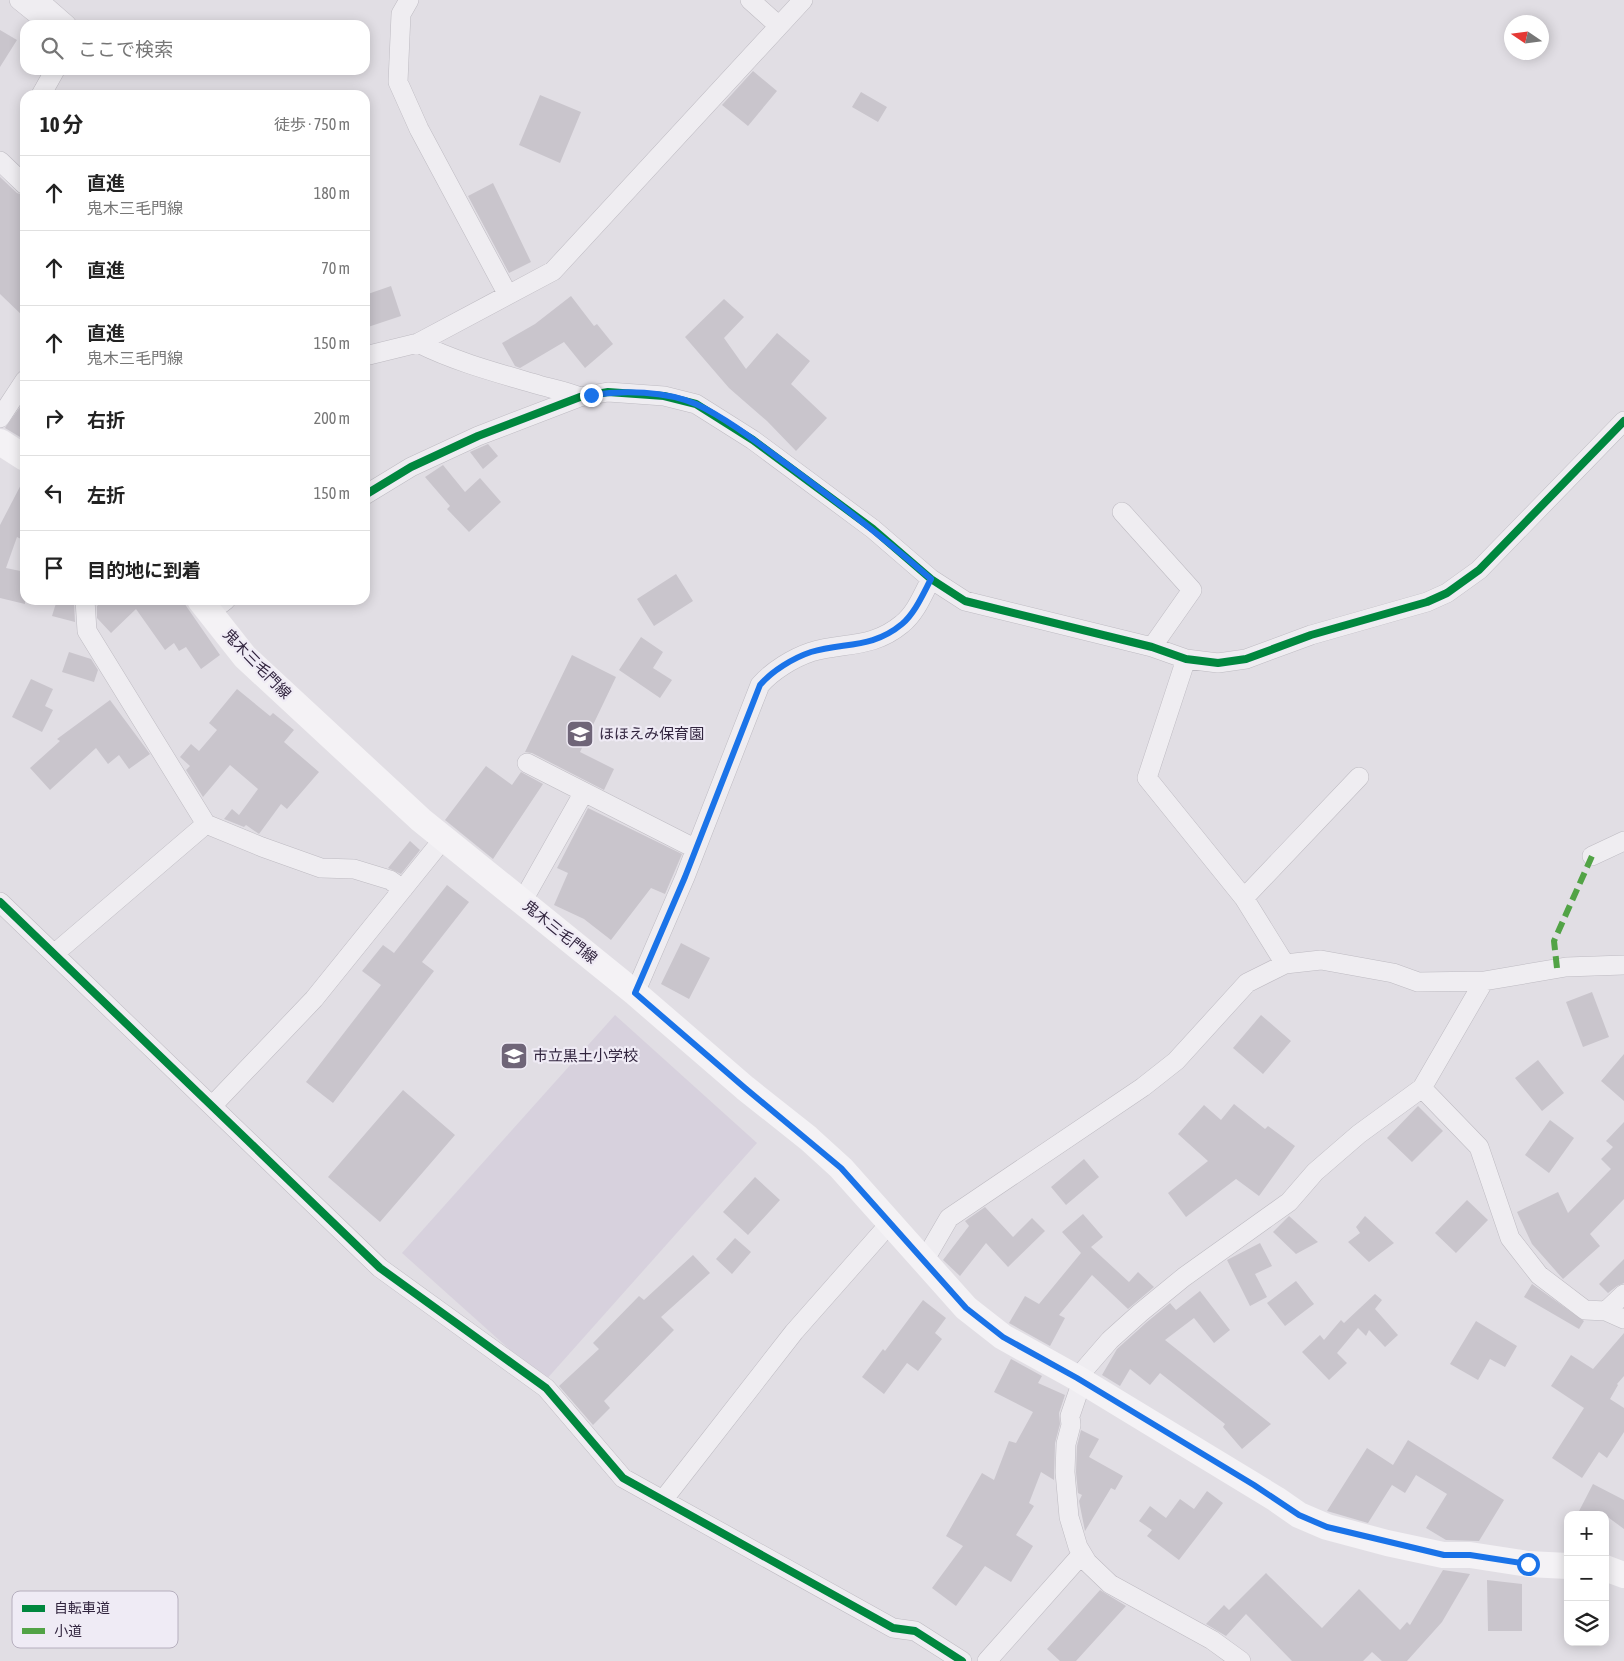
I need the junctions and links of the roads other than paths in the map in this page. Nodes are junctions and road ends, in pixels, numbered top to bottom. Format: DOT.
graph roads {
  1 [pos="19,0"];
  2 [pos="38,0"];
  3 [pos="409,0"];
  4 [pos="750,0"];
  5 [pos="803,0"];
  6 [pos="44,20"];
  7 [pos="61,20"];
  8 [pos="779,26"];
  9 [pos="52,75"];
  10 [pos="44,90"];
  11 [pos="0,161"];
  12 [pos="20,180"];
  13 [pos="508,295"];
  14 [pos="418,343"];
  15 [pos="370,355"];
  16 [pos="20,388"];
  17 [pos="580,397"];
  18 [pos="0,418"];
  19 [pos="1624,421"];
  20 [pos="0,442"];
  21 [pos="20,455"];
  22 [pos="370,491"];
  23 [pos="1122,512"];
  24 [pos="931,579"];
  25 [pos="85,605"];
  26 [pos="213,605"];
  27 [pos="1152,647"];
  28 [pos="1186,659"];
  29 [pos="527,763"];
  30 [pos="1359,777"];
  31 [pos="584,792"];
  32 [pos="206,824"];
  33 [pos="444,838"];
  34 [pos="1624,841"];
  35 [pos="696,849"];
  36 [pos="1592,856"];
  37 [pos="404,888"];
  38 [pos="1244,898"];
  39 [pos="0,902"];
  40 [pos="522,902"];
  41 [pos="54,954"];
  42 [pos="1285,964"];
  43 [pos="1624,966"];
  44 [pos="1484,981"];
  45 [pos="635,993"];
  46 [pos="1422,1088"];
  47 [pos="212,1106"];
  48 [pos="891,1222"];
  49 [pos="924,1261"];
  50 [pos="1624,1294"];
  51 [pos="1606,1311"];
  52 [pos="1624,1319"];
  53 [pos="1080,1379"];
  54 [pos="663,1500"];
  55 [pos="1082,1554"];
  56 [pos="1564,1566"];
  57 [pos="1609,1569"];
  58 [pos="1624,1575"];
  59 [pos="962,1661"];
  60 [pos="988,1661"];
  61 [pos="1241,1661"];
  1 -- 6 [label="street"];
  2 -- 7 [label="street"];
  3 -- 13 [label="street"];
  4 -- 8 [label="street"];
  5 -- 8 [label="street"];
  8 -- 13 [label="street"];
  9 -- 10 [label="street"];
  11 -- 12 [label="street"];
  13 -- 14 [label="street"];
  14 -- 15 [label="street"];
  14 -- 17 [label="street"];
  16 -- 18 [label="street"];
  17 -- 22 [label="street"];
  17 -- 24 [label="street"];
  19 -- 28 [label="street"];
  20 -- 21 [label="main road"];
  23 -- 27 [label="street"];
  24 -- 27 [label="street"];
  24 -- 35 [label="street"];
  25 -- 32 [label="street"];
  26 -- 33 [label="main road, 鬼木三毛門線"];
  27 -- 28 [label="street"];
  28 -- 38 [label="street"];
  29 -- 31 [label="street"];
  30 -- 38 [label="street"];
  31 -- 35 [label="street"];
  31 -- 40 [label="street"];
  32 -- 37 [label="street"];
  32 -- 41 [label="street"];
  33 -- 37 [label="street"];
  33 -- 40 [label="main road, 鬼木三毛門線"];
  34 -- 36 [label="street"];
  35 -- 45 [label="street"];
  37 -- 47 [label="street"];
  38 -- 42 [label="street"];
  39 -- 41 [label="street"];
  40 -- 45 [label="main road, 鬼木三毛門線"];
  41 -- 47 [label="street"];
  42 -- 44 [label="street"];
  42 -- 49 [label="street"];
  43 -- 44 [label="street"];
  44 -- 46 [label="street"];
  45 -- 48 [label="main road, 鬼木三毛門線"];
  46 -- 51 [label="street"];
  46 -- 53 [label="street"];
  47 -- 54 [label="street"];
  48 -- 49 [label="main road, 鬼木三毛門線"];
  48 -- 54 [label="street"];
  49 -- 53 [label="main road, 鬼木三毛門線"];
  50 -- 51 [label="street"];
  51 -- 52 [label="street"];
  53 -- 55 [label="street"];
  53 -- 56 [label="main road"];
  54 -- 59 [label="street"];
  55 -- 60 [label="street"];
  55 -- 61 [label="street"];
  57 -- 58 [label="main road"];
}
